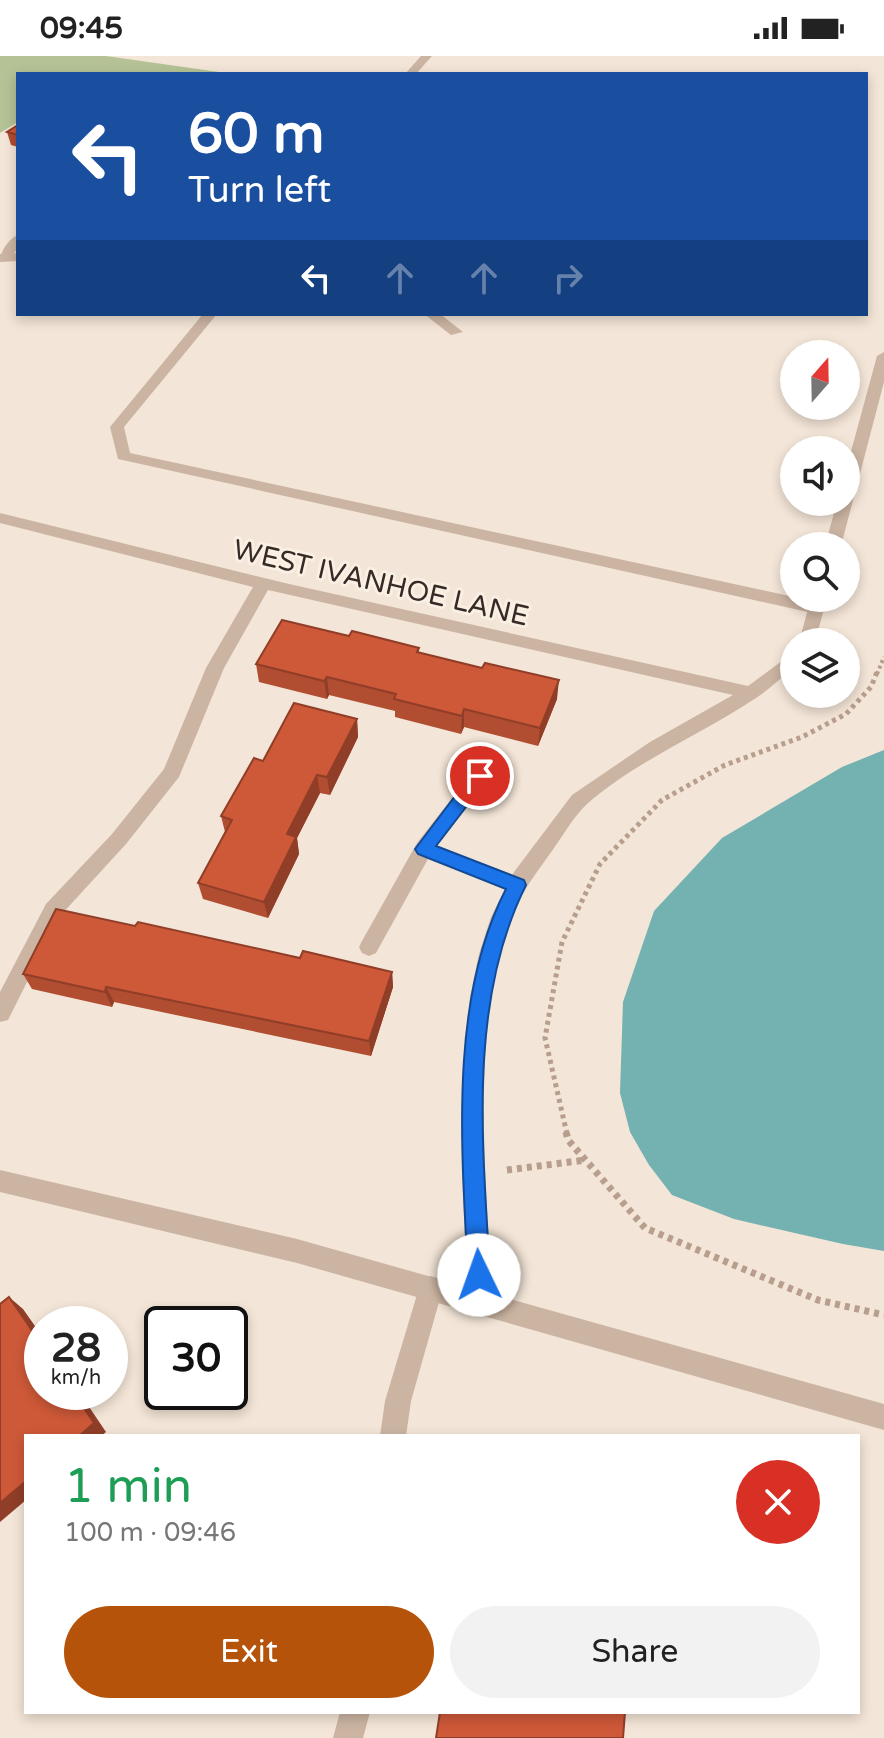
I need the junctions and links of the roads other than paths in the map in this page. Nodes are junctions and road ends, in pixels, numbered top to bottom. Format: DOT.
graph roads {
  1 [pos="427,56"];
  2 [pos="412,72"];
  3 [pos="16,241"];
  4 [pos="2,258"];
  5 [pos="208,316"];
  6 [pos="434,316"];
  7 [pos="456,332"];
  8 [pos="884,356"];
  9 [pos="860,447"];
  10 [pos="0,518"];
  11 [pos="263,584"];
  12 [pos="780,595"];
  13 [pos="780,669"];
  14 [pos="751,693"];
  15 [pos="480,776"];
  16 [pos="424,849"];
  17 [pos="517,885"];
  18 [pos="369,947"];
  19 [pos="0,1013"];
  20 [pos="0,1181"];
  21 [pos="431,1288"];
  22 [pos="480,1302"];
  23 [pos="884,1417"];
  24 [pos="393,1434"];
  25 [pos="354,1714"];
  26 [pos="348,1738"];
  1 -- 2 [label="street"];
  3 -- 4 [label="street"];
  5 -- 12 [label="street"];
  6 -- 7 [label="street"];
  8 -- 9 [label="street"];
  10 -- 11 [label="street, WEST IVANHOE LANE"];
  11 -- 14 [label="street, WEST IVANHOE LANE"];
  11 -- 19 [label="street"];
  13 -- 14 [label="street"];
  14 -- 17 [label="street"];
  15 -- 16 [label="street"];
  16 -- 17 [label="street"];
  16 -- 18 [label="street"];
  17 -- 22 [label="street"];
  20 -- 21 [label="street"];
  21 -- 22 [label="street"];
  21 -- 24 [label="street"];
  22 -- 23 [label="street"];
  25 -- 26 [label="street"];
}
